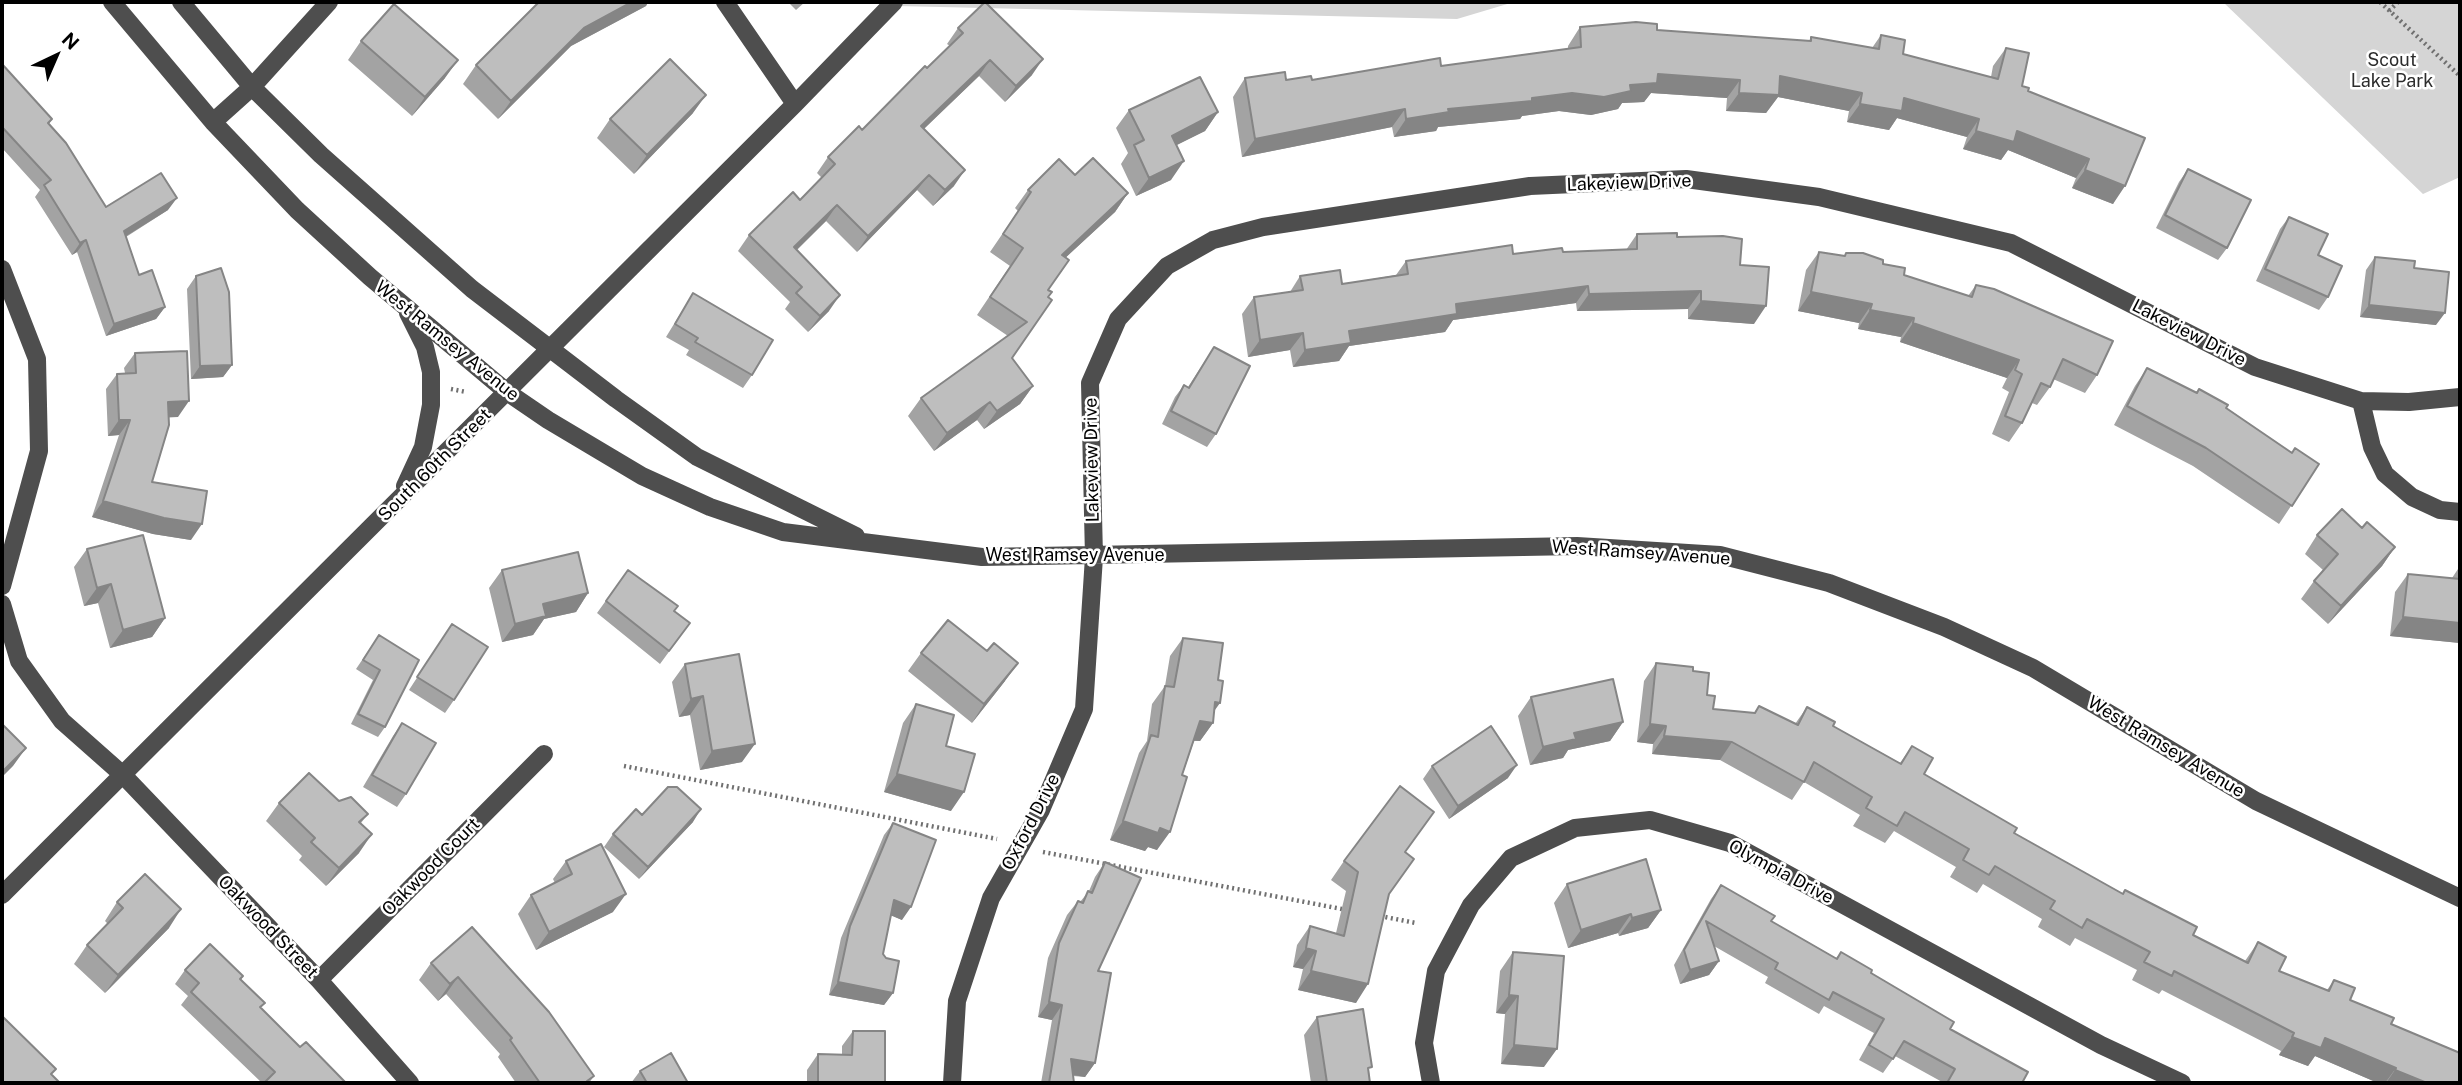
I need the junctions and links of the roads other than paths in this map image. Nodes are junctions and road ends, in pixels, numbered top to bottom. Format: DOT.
graph roads {
  1 [pos="112,2"];
  2 [pos="181,2"];
  3 [pos="329,2"];
  4 [pos="725,2"];
  5 [pos="894,2"];
  6 [pos="252,86"];
  7 [pos="796,104"];
  8 [pos="213,122"];
  9 [pos="2,269"];
  10 [pos="405,307"];
  11 [pos="550,348"];
  12 [pos="507,392"];
  13 [pos="2460,397"];
  14 [pos="2361,401"];
  15 [pos="394,506"];
  16 [pos="2460,512"];
  17 [pos="870,543"];
  18 [pos="1094,557"];
  19 [pos="2,586"];
  20 [pos="2,604"];
  21 [pos="544,754"];
  22 [pos="123,775"];
  23 [pos="2,895"];
  24 [pos="2460,898"];
  25 [pos="319,981"];
  26 [pos="410,1083"];
  27 [pos="952,1083"];
  28 [pos="1431,1083"];
  29 [pos="2182,1083"];
  1 -- 8 [label="street, West Ramsey Avenue"];
  2 -- 6 [label="street, West Ramsey Avenue"];
  3 -- 6 [label="street"];
  4 -- 7 [label="street"];
  5 -- 7 [label="street, South 60th Street"];
  6 -- 8 [label="street"];
  6 -- 11 [label="street, West Ramsey Avenue"];
  7 -- 11 [label="street, South 60th Street"];
  8 -- 10 [label="street, West Ramsey Avenue"];
  9 -- 19 [label="street"];
  10 -- 12 [label="street, West Ramsey Avenue"];
  10 -- 15 [label="street"];
  11 -- 12 [label="street, South 60th Street"];
  11 -- 17 [label="street, West Ramsey Avenue"];
  12 -- 15 [label="street, South 60th Street"];
  12 -- 17 [label="street, West Ramsey Avenue"];
  13 -- 14 [label="street, Lakeview Drive"];
  14 -- 16 [label="street"];
  14 -- 18 [label="street, Lakeview Drive"];
  15 -- 22 [label="street, South 60th Street"];
  17 -- 18 [label="street, West Ramsey Avenue"];
  18 -- 24 [label="street, West Ramsey Avenue"];
  18 -- 27 [label="street, Oxford Drive"];
  20 -- 22 [label="street, Oakwood Street"];
  21 -- 25 [label="street, Oakwood Court"];
  22 -- 23 [label="street, South 60th Street"];
  22 -- 25 [label="street, Oakwood Street"];
  25 -- 26 [label="street, Oakwood Street"];
  28 -- 29 [label="street, Olympia Drive"];
}
